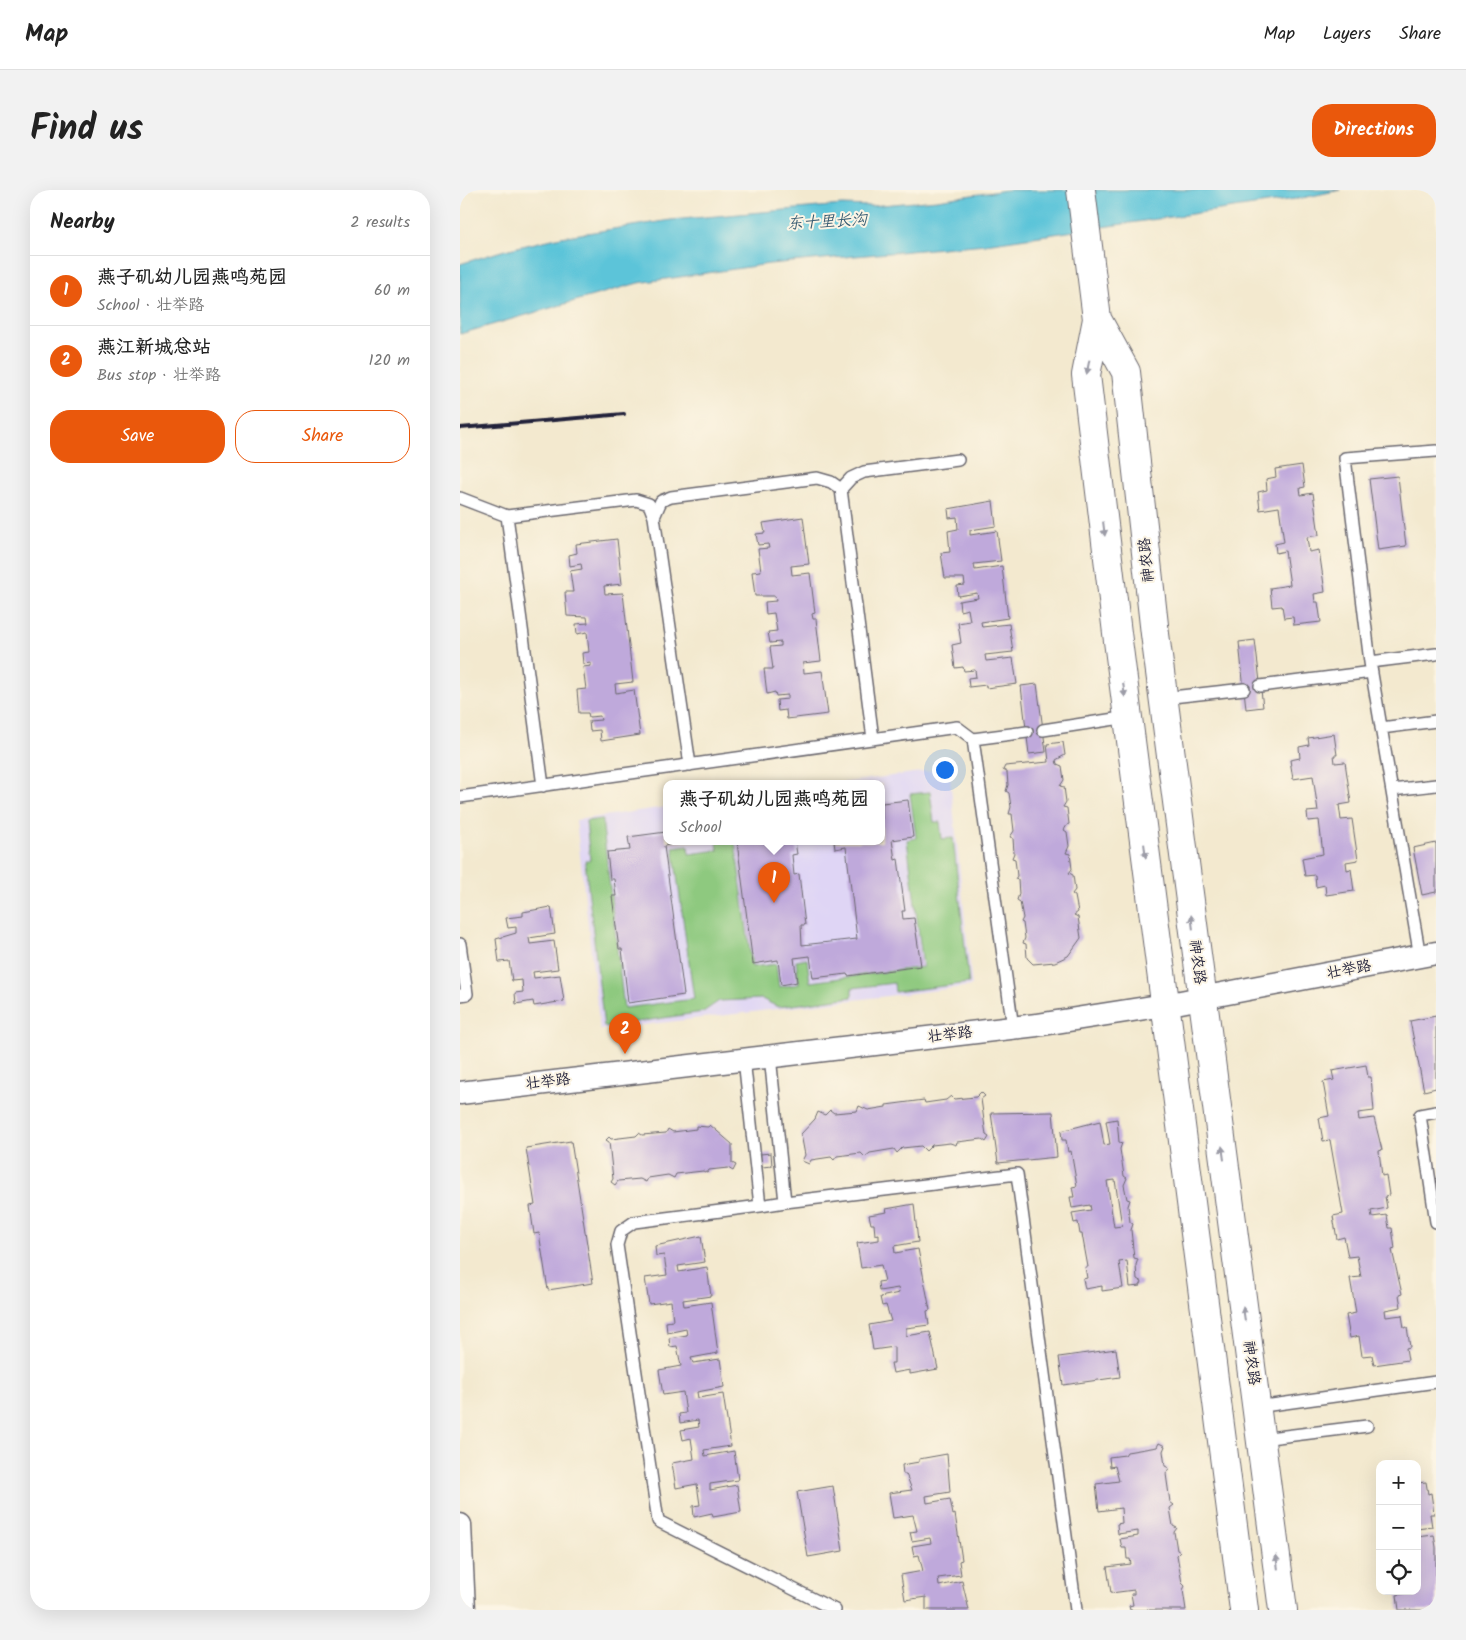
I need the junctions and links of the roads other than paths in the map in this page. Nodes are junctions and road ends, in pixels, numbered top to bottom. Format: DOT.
graph roads {
  1 [pos="1081,190"];
  2 [pos="1097,320"];
  3 [pos="1436,451"];
  4 [pos="958,460"];
  5 [pos="841,489"];
  6 [pos="460,498"];
  7 [pos="506,516"];
  8 [pos="654,517"];
  9 [pos="1436,654"];
  10 [pos="1371,667"];
  11 [pos="1260,686"];
  12 [pos="1244,689"];
  13 [pos="1163,698"];
  14 [pos="1128,718"];
  15 [pos="1436,720"];
  16 [pos="1381,728"];
  17 [pos="1043,730"];
  18 [pos="1026,732"];
  19 [pos="873,739"];
  20 [pos="973,739"];
  21 [pos="690,765"];
  22 [pos="1436,784"];
  23 [pos="543,786"];
  24 [pos="1392,790"];
  25 [pos="460,798"];
  26 [pos="460,944"];
  27 [pos="1428,955"];
  28 [pos="460,995"];
  29 [pos="1202,998"];
  30 [pos="1165,1006"];
  31 [pos="1013,1028"];
  32 [pos="770,1056"];
  33 [pos="744,1059"];
  34 [pos="460,1093"];
  35 [pos="1436,1112"];
  36 [pos="785,1202"];
  37 [pos="760,1206"];
  38 [pos="1436,1222"];
  39 [pos="1436,1382"];
  40 [pos="1257,1408"];
  41 [pos="1367,1426"];
  42 [pos="1261,1439"];
  43 [pos="460,1525"];
  44 [pos="464,1610"];
  45 [pos="836,1610"];
  46 [pos="1076,1610"];
  47 [pos="1244,1610"];
  48 [pos="1283,1610"];
  1 -- 2 [label="street, 神农路"];
  2 -- 13 [label="street, 神农路"];
  2 -- 14 [label="street, 神农路, one-way"];
  3 -- 10 [label="lane"];
  4 -- 5 [label="lane"];
  5 -- 8 [label="lane"];
  5 -- 19 [label="lane"];
  6 -- 7 [label="lane"];
  7 -- 8 [label="lane"];
  7 -- 23 [label="lane"];
  8 -- 21 [label="lane"];
  9 -- 10 [label="lane"];
  10 -- 11 [label="lane"];
  10 -- 16 [label="lane"];
  12 -- 13 [label="lane"];
  29 -- 13 [label="street, 神农路, one-way"];
  14 -- 17 [label="lane"];
  14 -- 30 [label="street, 神农路, one-way"];
  15 -- 16 [label="lane"];
  16 -- 24 [label="lane"];
  18 -- 20 [label="lane"];
  19 -- 20 [label="lane"];
  19 -- 21 [label="lane"];
  20 -- 31 [label="lane"];
  21 -- 23 [label="lane"];
  22 -- 24 [label="lane"];
  23 -- 25 [label="lane"];
  24 -- 27 [label="lane"];
  26 -- 28 [label="lane"];
  27 -- 29 [label="street, 壮举路"];
  29 -- 30 [label="street, 壮举路"];
  40 -- 29 [label="street, 神农路, one-way"];
  30 -- 31 [label="street, 壮举路"];
  30 -- 47 [label="street, 神农路"];
  31 -- 32 [label="street, 壮举路"];
  32 -- 33 [label="street, 壮举路"];
  32 -- 36 [label="lane"];
  33 -- 34 [label="street, 壮举路"];
  33 -- 37 [label="lane"];
  35 -- 38 [label="lane"];
  36 -- 37 [label="lane"];
  36 -- 46 [label="lane"];
  37 -- 45 [label="lane"];
  39 -- 40 [label="lane"];
  40 -- 42 [label="street, 神农路"];
  41 -- 42 [label="lane"];
  48 -- 42 [label="street, 神农路, one-way"];
  43 -- 44 [label="street"];
}
